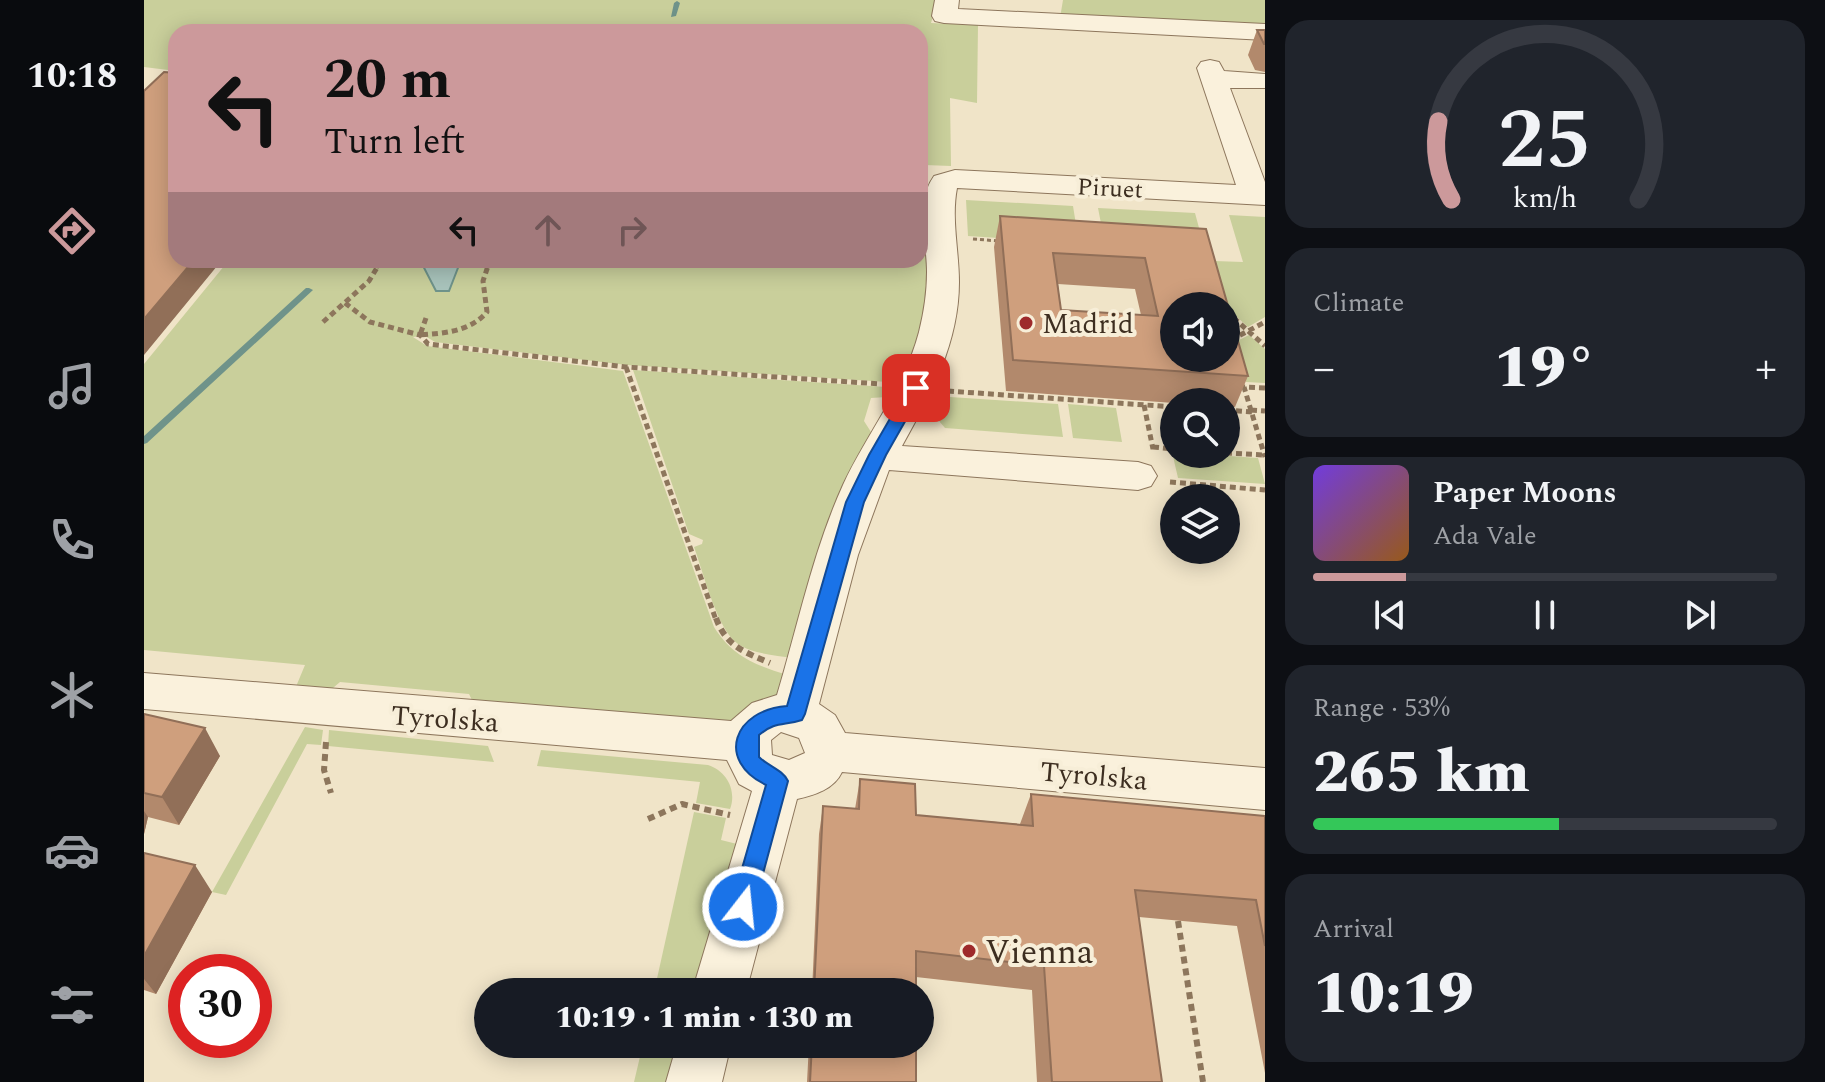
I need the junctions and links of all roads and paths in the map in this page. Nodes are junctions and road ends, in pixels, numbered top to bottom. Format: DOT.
graph roads {
  1 [pos="945,8"];
  2 [pos="1265,32"];
  3 [pos="1259,81"];
  4 [pos="1260,196"];
  5 [pos="939,199"];
  6 [pos="964,239"];
  7 [pos="1007,241"];
  8 [pos="377,268"];
  9 [pos="486,268"];
  10 [pos="345,303"];
  11 [pos="426,318"];
  12 [pos="323,322"];
  13 [pos="1265,322"];
  14 [pos="1240,324"];
  15 [pos="1248,331"];
  16 [pos="420,335"];
  17 [pos="1240,335"];
  18 [pos="1265,346"];
  19 [pos="626,367"];
  20 [pos="887,385"];
  21 [pos="1265,388"];
  22 [pos="942,391"];
  23 [pos="1144,405"];
  24 [pos="1160,406"];
  25 [pos="1240,411"];
  26 [pos="1251,411"];
  27 [pos="1265,411"];
  28 [pos="1240,454"];
  29 [pos="877,455"];
  30 [pos="1265,456"];
  31 [pos="1148,477"];
  32 [pos="1265,490"];
  33 [pos="779,665"];
  34 [pos="144,691"];
  35 [pos="794,714"];
  36 [pos="326,740"];
  37 [pos="746,742"];
  38 [pos="827,751"];
  39 [pos="778,781"];
  40 [pos="1265,789"];
  41 [pos="331,793"];
  42 [pos="735,816"];
  43 [pos="648,819"];
  44 [pos="1178,921"];
  45 [pos="723,978"];
  46 [pos="700,1058"];
  47 [pos="694,1082"];
  48 [pos="1203,1082"];
  1 -- 2 [label="street"];
  3 -- 4 [label="street"];
  4 -- 5 [label="street, Piruet"];
  5 -- 29 [label="street"];
  6 -- 7 [label="path"];
  8 -- 10 [label="path"];
  9 -- 16 [label="path"];
  10 -- 12 [label="path"];
  10 -- 16 [label="path"];
  11 -- 16 [label="path"];
  13 -- 15 [label="path"];
  14 -- 15 [label="path"];
  15 -- 17 [label="path"];
  15 -- 18 [label="path"];
  16 -- 19 [label="path"];
  19 -- 20 [label="path"];
  19 -- 33 [label="path"];
  21 -- 26 [label="path"];
  22 -- 23 [label="path"];
  23 -- 24 [label="path"];
  23 -- 31 [label="path"];
  25 -- 26 [label="path"];
  26 -- 27 [label="path"];
  26 -- 30 [label="path"];
  28 -- 30 [label="path"];
  29 -- 31 [label="street"];
  29 -- 35 [label="street"];
  31 -- 32 [label="path"];
  34 -- 37 [label="street, Tyrolska"];
  35 -- 37 [label="street"];
  35 -- 38 [label="street"];
  36 -- 41 [label="path"];
  37 -- 39 [label="street"];
  38 -- 39 [label="street"];
  38 -- 40 [label="street, Tyrolska"];
  39 -- 45 [label="street"];
  42 -- 43 [label="path"];
  44 -- 48 [label="path"];
  46 -- 47 [label="street"];
}
